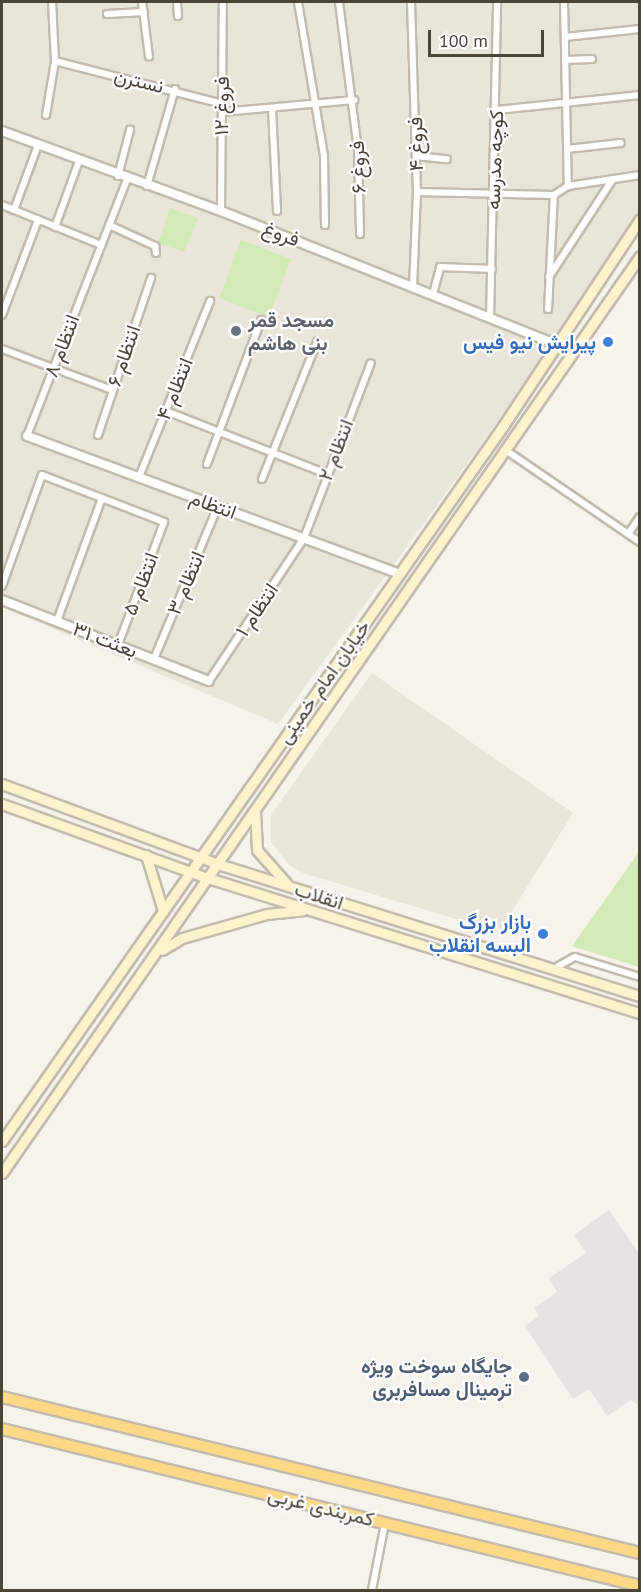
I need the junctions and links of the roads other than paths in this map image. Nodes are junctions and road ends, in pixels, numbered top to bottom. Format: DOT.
graph roads {
  1 [pos="52,2"];
  2 [pos="142,2"];
  3 [pos="177,2"];
  4 [pos="224,2"];
  5 [pos="298,2"];
  6 [pos="339,2"];
  7 [pos="411,2"];
  8 [pos="497,2"];
  9 [pos="564,2"];
  10 [pos="144,12"];
  11 [pos="106,14"];
  12 [pos="178,16"];
  13 [pos="639,29"];
  14 [pos="565,37"];
  15 [pos="149,57"];
  16 [pos="592,59"];
  17 [pos="565,60"];
  18 [pos="55,61"];
  19 [pos="175,89"];
  20 [pos="639,95"];
  21 [pos="354,100"];
  22 [pos="222,104"];
  23 [pos="317,104"];
  24 [pos="566,105"];
  25 [pos="272,108"];
  26 [pos="497,110"];
  27 [pos="222,112"];
  28 [pos="46,114"];
  29 [pos="130,130"];
  30 [pos="2,131"];
  31 [pos="621,143"];
  32 [pos="38,145"];
  33 [pos="567,149"];
  34 [pos="416,156"];
  35 [pos="447,159"];
  36 [pos="80,161"];
  37 [pos="639,175"];
  38 [pos="118,176"];
  39 [pos="613,179"];
  40 [pos="127,180"];
  41 [pos="568,186"];
  42 [pos="147,187"];
  43 [pos="417,192"];
  44 [pos="554,195"];
  45 [pos="494,197"];
  46 [pos="2,205"];
  47 [pos="14,210"];
  48 [pos="221,211"];
  49 [pos="277,212"];
  50 [pos="639,219"];
  51 [pos="38,220"];
  52 [pos="110,225"];
  53 [pos="325,225"];
  54 [pos="55,226"];
  55 [pos="360,234"];
  56 [pos="101,245"];
  57 [pos="156,253"];
  58 [pos="639,256"];
  59 [pos="492,269"];
  60 [pos="549,277"];
  61 [pos="151,278"];
  62 [pos="412,286"];
  63 [pos="433,294"];
  64 [pos="210,301"];
  65 [pos="548,309"];
  66 [pos="2,315"];
  67 [pos="490,318"];
  68 [pos="261,320"];
  69 [pos="317,342"];
  70 [pos="557,345"];
  71 [pos="2,349"];
  72 [pos="371,363"];
  73 [pos="53,369"];
  74 [pos="112,390"];
  75 [pos="166,411"];
  76 [pos="502,426"];
  77 [pos="218,432"];
  78 [pos="98,435"];
  79 [pos="27,436"];
  80 [pos="517,436"];
  81 [pos="507,451"];
  82 [pos="273,454"];
  83 [pos="207,464"];
  84 [pos="327,474"];
  85 [pos="139,477"];
  86 [pos="262,479"];
  87 [pos="102,498"];
  88 [pos="218,506"];
  89 [pos="639,517"];
  90 [pos="628,534"];
  91 [pos="304,538"];
  92 [pos="639,542"];
  93 [pos="400,574"];
  94 [pos="2,586"];
  95 [pos="2,600"];
  96 [pos="57,621"];
  97 [pos="118,645"];
  98 [pos="154,659"];
  99 [pos="209,681"];
  100 [pos="2,784"];
  101 [pos="2,804"];
  102 [pos="255,811"];
  103 [pos="169,844"];
  104 [pos="146,855"];
  105 [pos="201,856"];
  106 [pos="162,861"];
  107 [pos="218,864"];
  108 [pos="191,871"];
  109 [pos="208,878"];
  110 [pos="288,886"];
  111 [pos="309,910"];
  112 [pos="163,911"];
  113 [pos="151,959"];
  114 [pos="553,969"];
  115 [pos="639,977"];
  116 [pos="639,996"];
  117 [pos="639,1013"];
  118 [pos="2,1142"];
  119 [pos="2,1173"];
  120 [pos="2,1397"];
  121 [pos="2,1429"];
  122 [pos="385,1523"];
  123 [pos="639,1552"];
  124 [pos="639,1586"];
  125 [pos="372,1590"];
  1 -- 18 [label="street"];
  2 -- 10 [label="street"];
  3 -- 12 [label="street"];
  4 -- 22 [label="street, فروغ ۱۲"];
  5 -- 23 [label="street"];
  6 -- 21 [label="street, فروغ ۶"];
  7 -- 34 [label="street, فروغ ۴"];
  8 -- 26 [label="street, کوچه مدرسه"];
  9 -- 14 [label="street"];
  10 -- 11 [label="street"];
  10 -- 15 [label="street"];
  13 -- 14 [label="street"];
  14 -- 17 [label="street"];
  16 -- 17 [label="street"];
  17 -- 24 [label="street"];
  18 -- 19 [label="street, نسترن"];
  18 -- 28 [label="street"];
  19 -- 22 [label="street, نسترن"];
  19 -- 42 [label="street"];
  20 -- 24 [label="street"];
  21 -- 23 [label="street"];
  21 -- 55 [label="street, فروغ ۶"];
  22 -- 27 [label="street, فروغ ۱۲"];
  23 -- 25 [label="street"];
  23 -- 53 [label="street"];
  24 -- 26 [label="street"];
  24 -- 33 [label="street"];
  25 -- 27 [label="street"];
  25 -- 49 [label="street"];
  26 -- 45 [label="street, کوچه مدرسه"];
  27 -- 48 [label="street, فروغ ۱۲"];
  29 -- 38 [label="street"];
  30 -- 32 [label="street, فروغ"];
  31 -- 33 [label="street"];
  32 -- 36 [label="street, فروغ"];
  32 -- 47 [label="street"];
  33 -- 41 [label="street"];
  34 -- 35 [label="street"];
  34 -- 43 [label="street, فروغ ۴"];
  36 -- 38 [label="street, فروغ"];
  36 -- 54 [label="street"];
  37 -- 39 [label="street"];
  38 -- 40 [label="street, فروغ"];
  39 -- 41 [label="street"];
  39 -- 60 [label="street"];
  40 -- 42 [label="street, فروغ"];
  40 -- 52 [label="street, انتظام ۸"];
  41 -- 44 [label="street"];
  42 -- 48 [label="street, فروغ"];
  43 -- 45 [label="street"];
  43 -- 62 [label="street, فروغ ۴"];
  44 -- 45 [label="street"];
  44 -- 60 [label="street"];
  45 -- 59 [label="street, کوچه مدرسه"];
  46 -- 47 [label="street"];
  47 -- 51 [label="street"];
  48 -- 62 [label="street, فروغ"];
  50 -- 70 [label="main road, خیابان امام خمینی"];
  51 -- 54 [label="street"];
  51 -- 66 [label="street"];
  52 -- 56 [label="street, انتظام ۸"];
  52 -- 57 [label="street"];
  54 -- 56 [label="street"];
  56 -- 73 [label="street, انتظام ۸"];
  58 -- 80 [label="main road, خیابان امام خمینی"];
  59 -- 63 [label="street"];
  59 -- 67 [label="street, کوچه مدرسه"];
  60 -- 65 [label="street"];
  61 -- 74 [label="street, انتظام ۶"];
  62 -- 63 [label="street, فروغ"];
  63 -- 67 [label="street, فروغ"];
  64 -- 75 [label="street, انتظام ۴"];
  67 -- 70 [label="street, فروغ"];
  68 -- 77 [label="street"];
  69 -- 82 [label="street"];
  70 -- 76 [label="main road, خیابان امام خمینی"];
  71 -- 73 [label="street"];
  72 -- 84 [label="street, انتظام ۲"];
  73 -- 74 [label="street"];
  73 -- 79 [label="street, انتظام ۸"];
  74 -- 78 [label="street, انتظام ۶"];
  75 -- 77 [label="street"];
  75 -- 85 [label="street, انتظام ۴"];
  76 -- 80 [label="main road"];
  76 -- 93 [label="main road, خیابان امام خمینی"];
  77 -- 82 [label="street"];
  77 -- 83 [label="street"];
  79 -- 85 [label="street, انتظام"];
  80 -- 81 [label="main road, خیابان امام خمینی"];
  81 -- 90 [label="street"];
  81 -- 102 [label="main road, خیابان امام خمینی"];
  82 -- 84 [label="street"];
  82 -- 86 [label="street"];
  84 -- 91 [label="street, انتظام ۲"];
  85 -- 88 [label="street, انتظام"];
  87 -- 94 [label="street"];
  87 -- 96 [label="street"];
  87 -- 97 [label="street, انتظام ۵"];
  88 -- 91 [label="street, انتظام"];
  88 -- 98 [label="street, انتظام ۳"];
  89 -- 90 [label="street"];
  90 -- 92 [label="street"];
  91 -- 93 [label="street, انتظام"];
  91 -- 99 [label="street, انتظام ۱"];
  93 -- 105 [label="main road, خیابان امام خمینی"];
  95 -- 96 [label="street, بعثت ۳۱"];
  96 -- 97 [label="street, بعثت ۳۱"];
  97 -- 98 [label="street, بعثت ۳۱"];
  98 -- 99 [label="street, بعثت ۳۱"];
  100 -- 103 [label="main road, انقلاب"];
  101 -- 104 [label="main road, انقلاب"];
  102 -- 107 [label="main road, خیابان امام خمینی"];
  102 -- 110 [label="main road"];
  103 -- 105 [label="main road, انقلاب"];
  103 -- 106 [label="main road"];
  104 -- 106 [label="main road, انقلاب"];
  104 -- 112 [label="main road"];
  105 -- 107 [label="main road, انقلاب"];
  105 -- 108 [label="main road, خیابان امام خمینی"];
  106 -- 108 [label="main road, انقلاب"];
  107 -- 109 [label="main road, خیابان امام خمینی"];
  107 -- 110 [label="main road, انقلاب"];
  108 -- 109 [label="main road, انقلاب"];
  108 -- 112 [label="main road, خیابان امام خمینی"];
  109 -- 111 [label="main road, انقلاب"];
  109 -- 113 [label="main road, خیابان امام خمینی"];
  110 -- 114 [label="main road, انقلاب"];
  111 -- 113 [label="main road"];
  111 -- 117 [label="main road, انقلاب"];
  112 -- 118 [label="main road, خیابان امام خمینی"];
  113 -- 119 [label="main road, خیابان امام خمینی"];
  114 -- 115 [label="street"];
  114 -- 116 [label="main road, انقلاب"];
  120 -- 123 [label="highway, کمربندی غربی"];
  121 -- 122 [label="highway, کمربندی غربی"];
  122 -- 124 [label="highway, کمربندی غربی"];
  122 -- 125 [label="street"];
}
